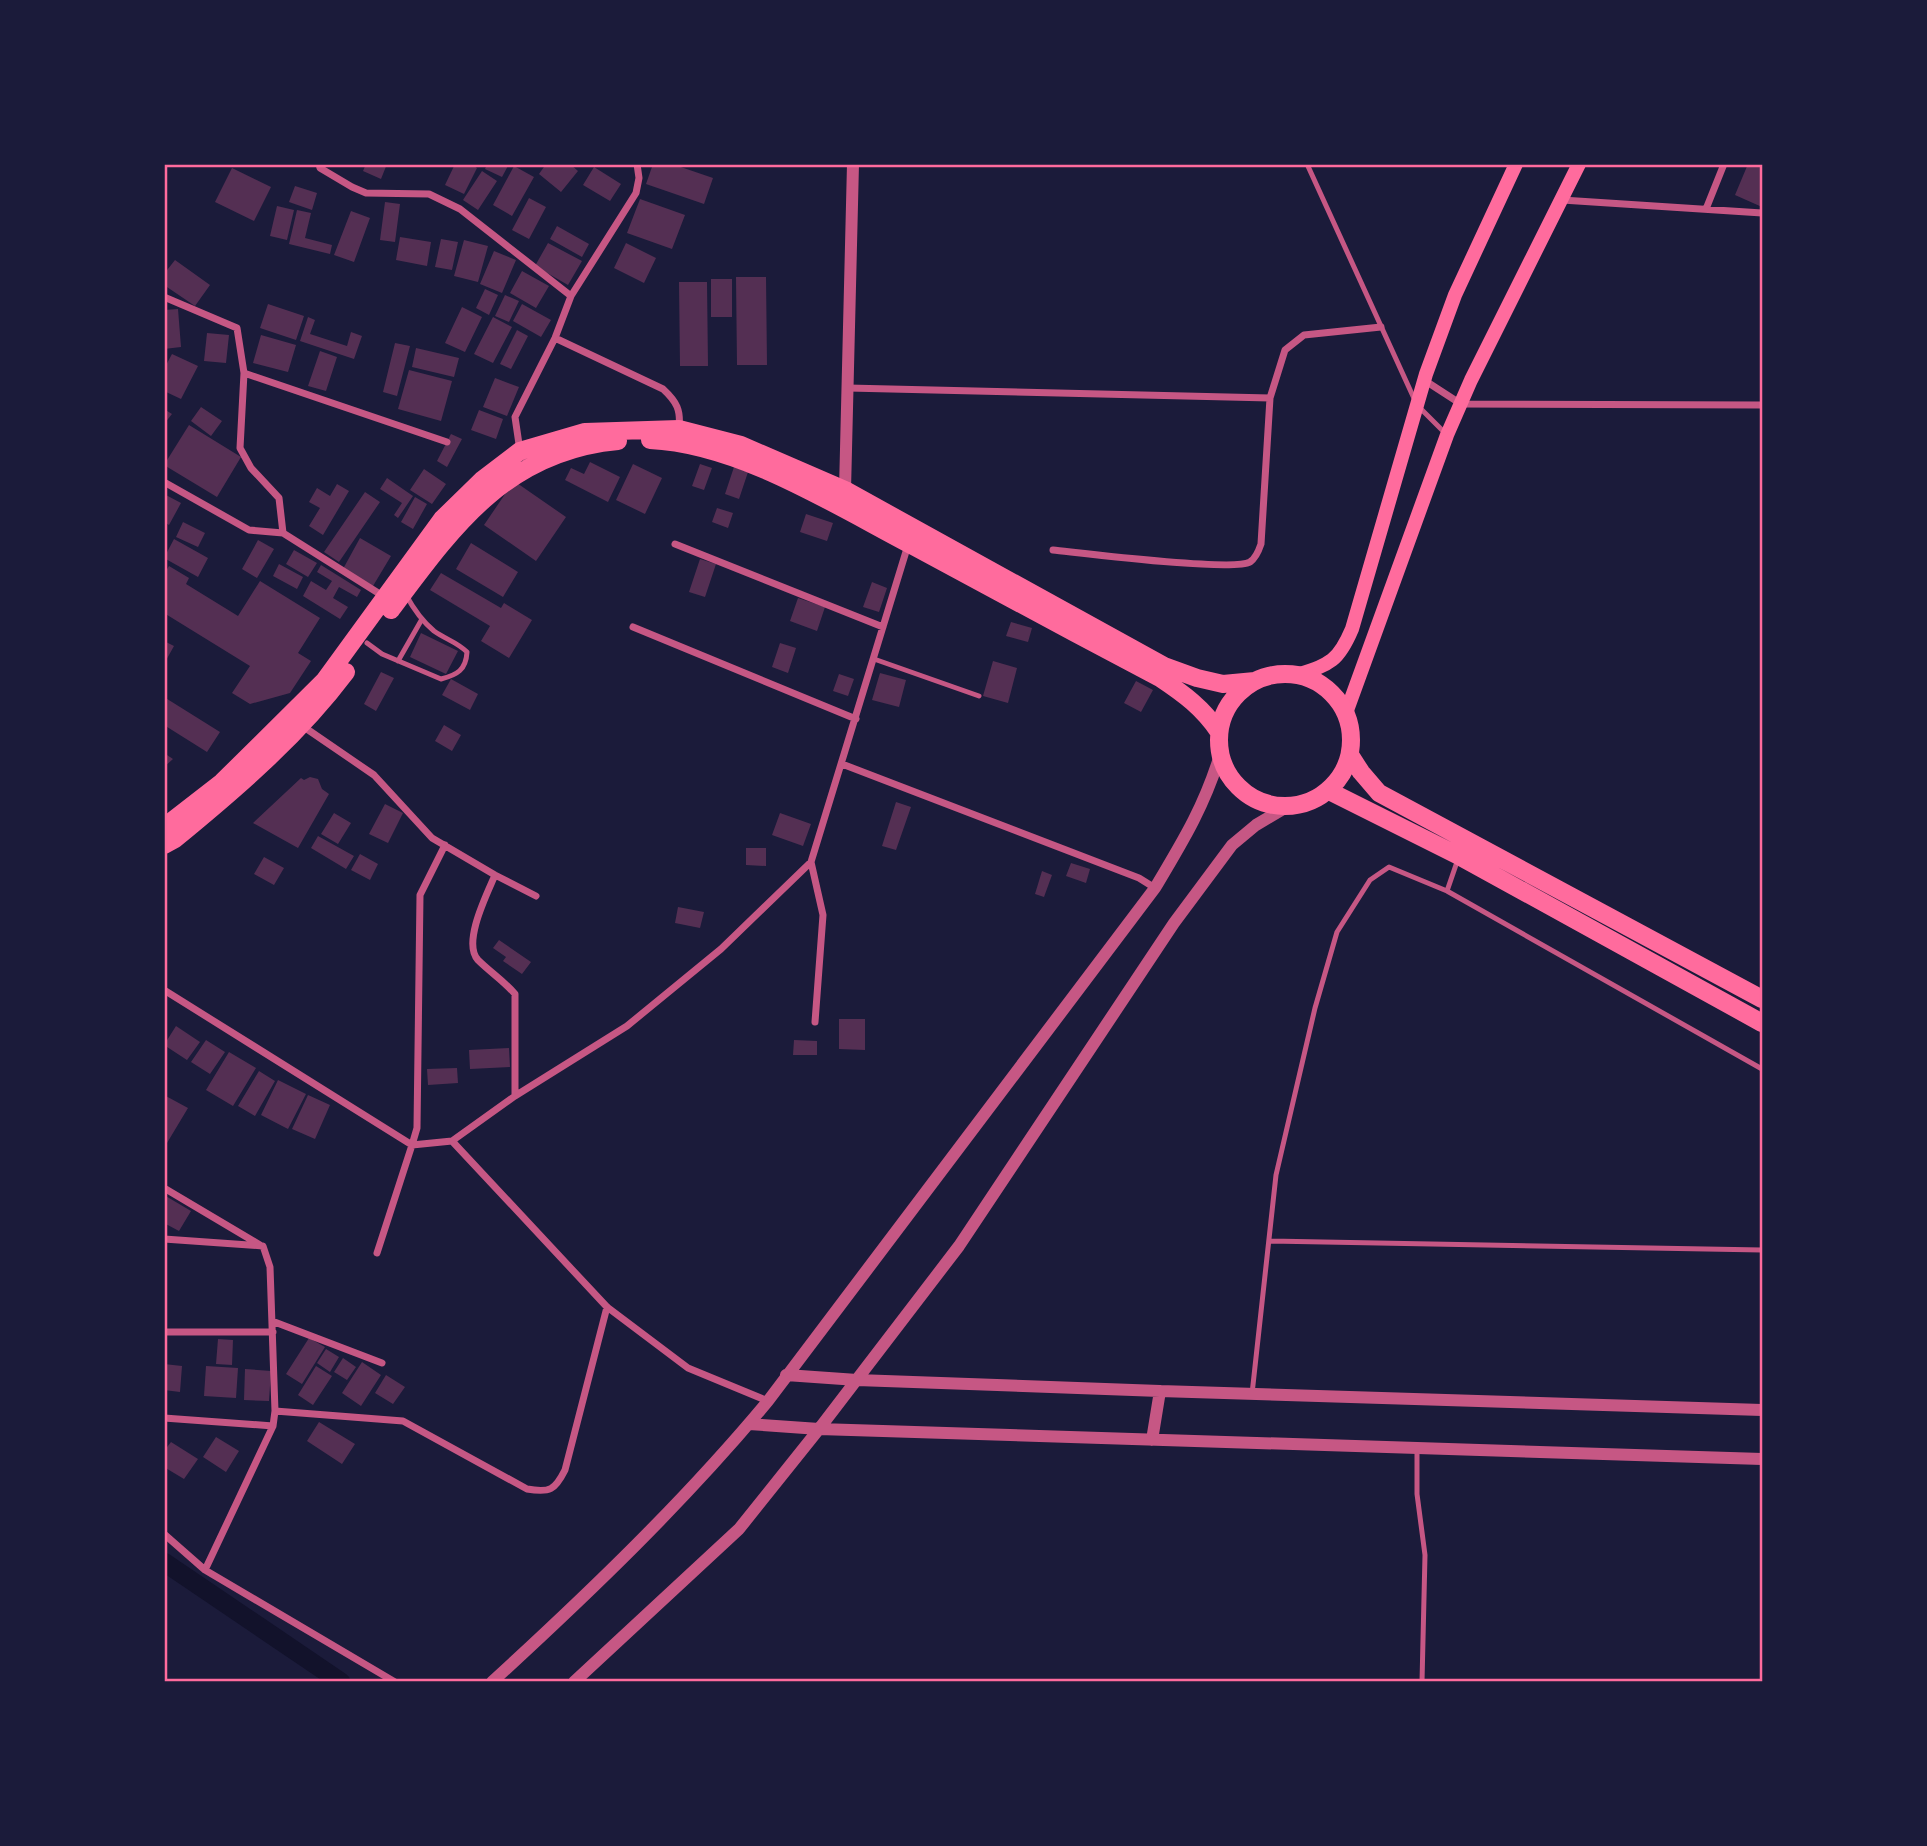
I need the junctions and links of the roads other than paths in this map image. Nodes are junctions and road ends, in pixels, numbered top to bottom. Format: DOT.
graph roads {
  1 [pos="318,164"];
  2 [pos="637,164"];
  3 [pos="853,164"];
  4 [pos="1307,164"];
  5 [pos="1516,164"];
  6 [pos="1579,164"];
  7 [pos="1724,164"];
  8 [pos="1562,200"];
  9 [pos="1706,209"];
  10 [pos="1762,213"];
  11 [pos="571,296"];
  12 [pos="164,297"];
  13 [pos="1381,327"];
  14 [pos="555,338"];
  15 [pos="244,373"];
  16 [pos="1424,380"];
  17 [pos="848,388"];
  18 [pos="1270,398"];
  19 [pos="1461,404"];
  20 [pos="1417,405"];
  21 [pos="1762,405"];
  22 [pos="679,429"];
  23 [pos="1447,435"];
  24 [pos="447,442"];
  25 [pos="520,451"];
  26 [pos="531,466"];
  27 [pos="164,482"];
  28 [pos="845,490"];
  29 [pos="283,533"];
  30 [pos="675,544"];
  31 [pos="908,544"];
  32 [pos="1053,550"];
  33 [pos="999,584"];
  34 [pos="395,598"];
  35 [pos="422,619"];
  36 [pos="633,627"];
  37 [pos="883,627"];
  38 [pos="367,643"];
  39 [pos="873,659"];
  40 [pos="398,662"];
  41 [pos="1297,675"];
  42 [pos="1255,681"];
  43 [pos="979,696"];
  44 [pos="1346,713"];
  45 [pos="856,719"];
  46 [pos="294,721"];
  47 [pos="1219,732"];
  48 [pos="1220,755"];
  49 [pos="1350,755"];
  50 [pos="842,764"];
  51 [pos="1328,791"];
  52 [pos="1287,807"];
  53 [pos="167,835"];
  54 [pos="445,845"];
  55 [pos="1460,856"];
  56 [pos="811,862"];
  57 [pos="495,875"];
  58 [pos="1155,888"];
  59 [pos="1447,891"];
  60 [pos="536,896"];
  61 [pos="164,990"];
  62 [pos="1762,999"];
  63 [pos="815,1023"];
  64 [pos="1762,1023"];
  65 [pos="1762,1069"];
  66 [pos="516,1096"];
  67 [pos="453,1141"];
  68 [pos="412,1145"];
  69 [pos="164,1188"];
  70 [pos="164,1239"];
  71 [pos="1269,1241"];
  72 [pos="263,1246"];
  73 [pos="1762,1250"];
  74 [pos="377,1253"];
  75 [pos="607,1307"];
  76 [pos="272,1321"];
  77 [pos="164,1332"];
  78 [pos="272,1332"];
  79 [pos="382,1363"];
  80 [pos="786,1375"];
  81 [pos="857,1380"];
  82 [pos="1160,1391"];
  83 [pos="1252,1394"];
  84 [pos="768,1401"];
  85 [pos="1762,1410"];
  86 [pos="275,1411"];
  87 [pos="164,1418"];
  88 [pos="749,1424"];
  89 [pos="272,1426"];
  90 [pos="820,1429"];
  91 [pos="1152,1440"];
  92 [pos="1417,1449"];
  93 [pos="1762,1459"];
  94 [pos="164,1534"];
  95 [pos="205,1570"];
  96 [pos="395,1682"];
  97 [pos="492,1682"];
  98 [pos="574,1682"];
  99 [pos="1422,1682"];
  1 -- 11 [label="street"];
  2 -- 11 [label="street"];
  3 -- 17 [label="street"];
  4 -- 13 [label="lane"];
  5 -- 16 [label="main road"];
  6 -- 8 [label="main road"];
  7 -- 9 [label="street"];
  8 -- 9 [label="street"];
  8 -- 19 [label="main road"];
  9 -- 10 [label="street"];
  11 -- 14 [label="street"];
  12 -- 15 [label="street"];
  13 -- 18 [label="street"];
  13 -- 20 [label="lane"];
  14 -- 22 [label="street"];
  14 -- 25 [label="street"];
  15 -- 24 [label="street"];
  15 -- 29 [label="street"];
  16 -- 19 [label="street"];
  16 -- 20 [label="main road"];
  17 -- 18 [label="street"];
  17 -- 28 [label="street"];
  18 -- 32 [label="street"];
  19 -- 21 [label="street"];
  19 -- 23 [label="main road"];
  20 -- 23 [label="lane"];
  20 -- 41 [label="main road"];
  22 -- 25 [label="main road"];
  22 -- 28 [label="main road"];
  23 -- 44 [label="main road"];
  25 -- 26 [label="street"];
  25 -- 34 [label="main road"];
  26 -- 31 [label="main road"];
  26 -- 34 [label="main road"];
  27 -- 29 [label="street"];
  28 -- 33 [label="main road"];
  29 -- 34 [label="street"];
  30 -- 37 [label="street"];
  31 -- 33 [label="main road"];
  31 -- 37 [label="street"];
  33 -- 42 [label="main road"];
  33 -- 47 [label="main road"];
  34 -- 35 [label="lane"];
  34 -- 38 [label="main road"];
  34 -- 46 [label="main road"];
  35 -- 40 [label="lane"];
  35 -- 40 [label="lane"];
  36 -- 45 [label="street"];
  37 -- 39 [label="street"];
  38 -- 40 [label="lane"];
  38 -- 46 [label="main road"];
  39 -- 43 [label="lane"];
  39 -- 45 [label="street"];
  41 -- 42 [label="main road"];
  41 -- 44 [label="main road"];
  42 -- 47 [label="main road"];
  44 -- 49 [label="main road"];
  45 -- 50 [label="street"];
  46 -- 53 [label="main road"];
  46 -- 54 [label="street"];
  47 -- 48 [label="main road"];
  48 -- 52 [label="main road"];
  48 -- 58 [label="street"];
  49 -- 51 [label="main road"];
  49 -- 62 [label="main road"];
  50 -- 56 [label="street"];
  50 -- 58 [label="street"];
  51 -- 52 [label="main road"];
  51 -- 55 [label="main road"];
  52 -- 81 [label="street"];
  54 -- 57 [label="street"];
  54 -- 68 [label="street"];
  55 -- 59 [label="lane"];
  55 -- 64 [label="main road"];
  56 -- 63 [label="street"];
  56 -- 66 [label="street"];
  57 -- 60 [label="street"];
  57 -- 66 [label="street"];
  58 -- 80 [label="street"];
  59 -- 65 [label="lane"];
  59 -- 71 [label="lane"];
  61 -- 68 [label="street"];
  66 -- 67 [label="street"];
  67 -- 68 [label="street"];
  67 -- 75 [label="street"];
  68 -- 74 [label="street"];
  69 -- 72 [label="street"];
  70 -- 72 [label="street"];
  71 -- 73 [label="lane"];
  71 -- 83 [label="lane"];
  72 -- 76 [label="street"];
  75 -- 84 [label="street"];
  75 -- 86 [label="street"];
  76 -- 78 [label="street"];
  76 -- 79 [label="street"];
  77 -- 78 [label="street"];
  78 -- 86 [label="street"];
  80 -- 81 [label="street"];
  80 -- 84 [label="street"];
  81 -- 82 [label="street"];
  81 -- 90 [label="street"];
  82 -- 83 [label="street"];
  82 -- 91 [label="street"];
  83 -- 85 [label="street"];
  84 -- 88 [label="street"];
  86 -- 89 [label="street"];
  87 -- 89 [label="street"];
  88 -- 90 [label="street"];
  88 -- 97 [label="street"];
  89 -- 95 [label="street"];
  90 -- 91 [label="street"];
  90 -- 98 [label="street"];
  91 -- 92 [label="street"];
  92 -- 93 [label="street"];
  92 -- 99 [label="lane"];
  94 -- 95 [label="street"];
  95 -- 96 [label="street"];
}
